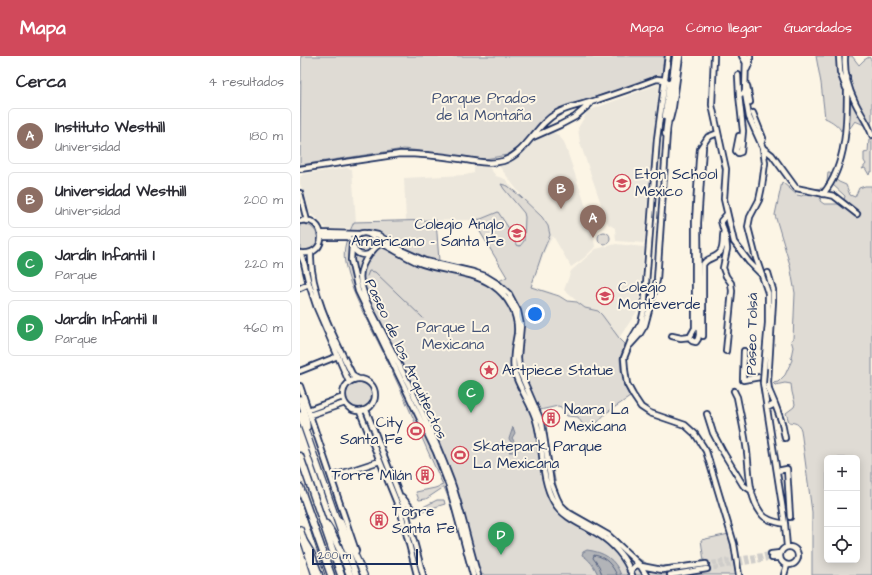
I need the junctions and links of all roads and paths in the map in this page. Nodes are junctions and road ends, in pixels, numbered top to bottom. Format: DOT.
graph roads {
  1 [pos="668,56"];
  2 [pos="676,56"];
  3 [pos="680,56"];
  4 [pos="714,56"];
  5 [pos="742,56"];
  6 [pos="746,56"];
  7 [pos="750,56"];
  8 [pos="839,56"];
  9 [pos="845,56"];
  10 [pos="746,63"];
  11 [pos="746,72"];
  12 [pos="738,76"];
  13 [pos="847,77"];
  14 [pos="665,80"];
  15 [pos="847,92"];
  16 [pos="745,93"];
  17 [pos="739,95"];
  18 [pos="592,102"];
  19 [pos="751,113"];
  20 [pos="718,133"];
  21 [pos="666,134"];
  22 [pos="872,135"];
  23 [pos="739,136"];
  24 [pos="531,137"];
  25 [pos="762,146"];
  26 [pos="700,160"];
  27 [pos="300,169"];
  28 [pos="300,193"];
  29 [pos="824,194"];
  30 [pos="728,214"];
  31 [pos="857,214"];
  32 [pos="307,220"];
  33 [pos="300,221"];
  34 [pos="724,231"];
  35 [pos="368,233"];
  36 [pos="358,234"];
  37 [pos="321,235"];
  38 [pos="353,243"];
  39 [pos="371,252"];
  40 [pos="311,253"];
  41 [pos="300,254"];
  42 [pos="430,264"];
  43 [pos="768,273"];
  44 [pos="762,276"];
  45 [pos="648,279"];
  46 [pos="657,280"];
  47 [pos="309,284"];
  48 [pos="300,288"];
  49 [pos="672,336"];
  50 [pos="703,336"];
  51 [pos="690,337"];
  52 [pos="629,346"];
  53 [pos="389,350"];
  54 [pos="726,351"];
  55 [pos="744,351"];
  56 [pos="338,356"];
  57 [pos="300,371"];
  58 [pos="768,376"];
  59 [pos="358,379"];
  60 [pos="349,382"];
  61 [pos="300,386"];
  62 [pos="734,391"];
  63 [pos="343,397"];
  64 [pos="300,399"];
  65 [pos="345,403"];
  66 [pos="775,404"];
  67 [pos="767,408"];
  68 [pos="308,410"];
  69 [pos="366,410"];
  70 [pos="360,412"];
  71 [pos="300,414"];
  72 [pos="708,414"];
  73 [pos="310,415"];
  74 [pos="307,435"];
  75 [pos="785,438"];
  76 [pos="300,456"];
  77 [pos="380,461"];
  78 [pos="777,471"];
  79 [pos="330,477"];
  80 [pos="300,487"];
  81 [pos="752,491"];
  82 [pos="398,493"];
  83 [pos="330,503"];
  84 [pos="557,503"];
  85 [pos="415,513"];
  86 [pos="790,517"];
  87 [pos="322,519"];
  88 [pos="785,524"];
  89 [pos="300,529"];
  90 [pos="303,540"];
  91 [pos="787,547"];
  92 [pos="780,555"];
  93 [pos="772,556"];
  94 [pos="335,558"];
  95 [pos="471,560"];
  96 [pos="640,565"];
  97 [pos="787,565"];
  98 [pos="631,573"];
  99 [pos="315,575"];
  100 [pos="319,575"];
  101 [pos="331,575"];
  102 [pos="341,575"];
  103 [pos="345,575"];
  104 [pos="350,575"];
  105 [pos="356,575"];
  106 [pos="364,575"];
  107 [pos="417,575"];
  108 [pos="423,575"];
  109 [pos="473,575"];
  110 [pos="478,575"];
  111 [pos="646,575"];
  112 [pos="670,575"];
  113 [pos="739,575"];
  114 [pos="784,575"];
  1 -- 14 [label="street"];
  2 -- 21 [label="highway"];
  3 -- 21 [label="street"];
  4 -- 20 [label="street"];
  5 -- 10 [label="street"];
  6 -- 10 [label="street, Paseo Tolsá"];
  7 -- 11 [label="street"];
  8 -- 15 [label="street"];
  9 -- 13 [label="street"];
  10 -- 11 [label="street, Paseo Tolsá"];
  11 -- 16 [label="street, Paseo Tolsá"];
  11 -- 19 [label="street"];
  12 -- 17 [label="street"];
  13 -- 15 [label="street"];
  13 -- 22 [label="street"];
  14 -- 18 [label="street"];
  14 -- 21 [label="street"];
  14 -- 45 [label="street"];
  15 -- 29 [label="street"];
  16 -- 17 [label="street"];
  16 -- 19 [label="street, Paseo Tolsá"];
  17 -- 23 [label="street"];
  18 -- 24 [label="street"];
  18 -- 24 [label="street"];
  19 -- 25 [label="street, Paseo Tolsá"];
  20 -- 26 [label="street"];
  20 -- 30 [label="street"];
  21 -- 46 [label="street"];
  24 -- 27 [label="street"];
  25 -- 29 [label="street"];
  25 -- 44 [label="street, Paseo Tolsá"];
  26 -- 51 [label="street"];
  26 -- 51 [label="street"];
  28 -- 32 [label="street"];
  29 -- 31 [label="street"];
  30 -- 34 [label="street"];
  30 -- 44 [label="street"];
  32 -- 33 [label="street"];
  32 -- 37 [label="street"];
  34 -- 50 [label="street"];
  34 -- 54 [label="street"];
  35 -- 36 [label="street"];
  35 -- 39 [label="street"];
  35 -- 42 [label="street"];
  36 -- 37 [label="street"];
  36 -- 38 [label="street"];
  37 -- 38 [label="street"];
  37 -- 40 [label="street"];
  38 -- 39 [label="street"];
  38 -- 53 [label="street, Paseo de los Arquitectos"];
  39 -- 42 [label="street"];
  39 -- 53 [label="street, Paseo de los Arquitectos"];
  40 -- 41 [label="street"];
  40 -- 59 [label="street"];
  41 -- 47 [label="street"];
  42 -- 84 [label="street"];
  43 -- 58 [label="street"];
  44 -- 67 [label="street, Paseo Tolsá, bridge"];
  45 -- 46 [label="street"];
  45 -- 52 [label="street"];
  46 -- 52 [label="street"];
  47 -- 48 [label="street"];
  47 -- 56 [label="street"];
  49 -- 51 [label="street"];
  52 -- 113 [label="street"];
  53 -- 95 [label="street, Paseo de los Arquitectos"];
  55 -- 58 [label="street"];
  56 -- 57 [label="street"];
  56 -- 60 [label="street"];
  58 -- 66 [label="street"];
  59 -- 60 [label="street"];
  59 -- 69 [label="street"];
  60 -- 63 [label="street"];
  61 -- 68 [label="street"];
  62 -- 81 [label="street"];
  63 -- 65 [label="street"];
  63 -- 68 [label="street"];
  64 -- 74 [label="main road"];
  65 -- 70 [label="street"];
  65 -- 73 [label="street"];
  66 -- 67 [label="street"];
  66 -- 75 [label="street"];
  67 -- 78 [label="street, Paseo Tolsá"];
  68 -- 73 [label="street"];
  69 -- 70 [label="street"];
  69 -- 82 [label="street"];
  70 -- 77 [label="street"];
  71 -- 74 [label="main road"];
  72 -- 81 [label="street"];
  73 -- 79 [label="street"];
  74 -- 83 [label="main road"];
  76 -- 87 [label="highway"];
  77 -- 79 [label="street"];
  77 -- 107 [label="street"];
  78 -- 86 [label="street"];
  78 -- 88 [label="street, Paseo Tolsá"];
  79 -- 106 [label="street"];
  80 -- 101 [label="highway"];
  81 -- 88 [label="street"];
  82 -- 85 [label="street"];
  82 -- 108 [label="street"];
  83 -- 105 [label="main road"];
  83 -- 106 [label="main road"];
  84 -- 96 [label="street"];
  84 -- 98 [label="street"];
  87 -- 94 [label="highway"];
  87 -- 104 [label="highway"];
  88 -- 91 [label="street, Paseo Tolsá"];
  89 -- 90 [label="main road"];
  90 -- 99 [label="main road"];
  90 -- 100 [label="highway"];
  91 -- 92 [label="street"];
  91 -- 97 [label="street"];
  92 -- 93 [label="street"];
  92 -- 97 [label="street"];
  94 -- 102 [label="highway"];
  94 -- 103 [label="highway"];
  95 -- 109 [label="street, Paseo de los Arquitectos"];
  95 -- 110 [label="street, Paseo de los Arquitectos"];
  96 -- 98 [label="street"];
  96 -- 111 [label="street"];
  96 -- 112 [label="street"];
  97 -- 114 [label="street"];
}
